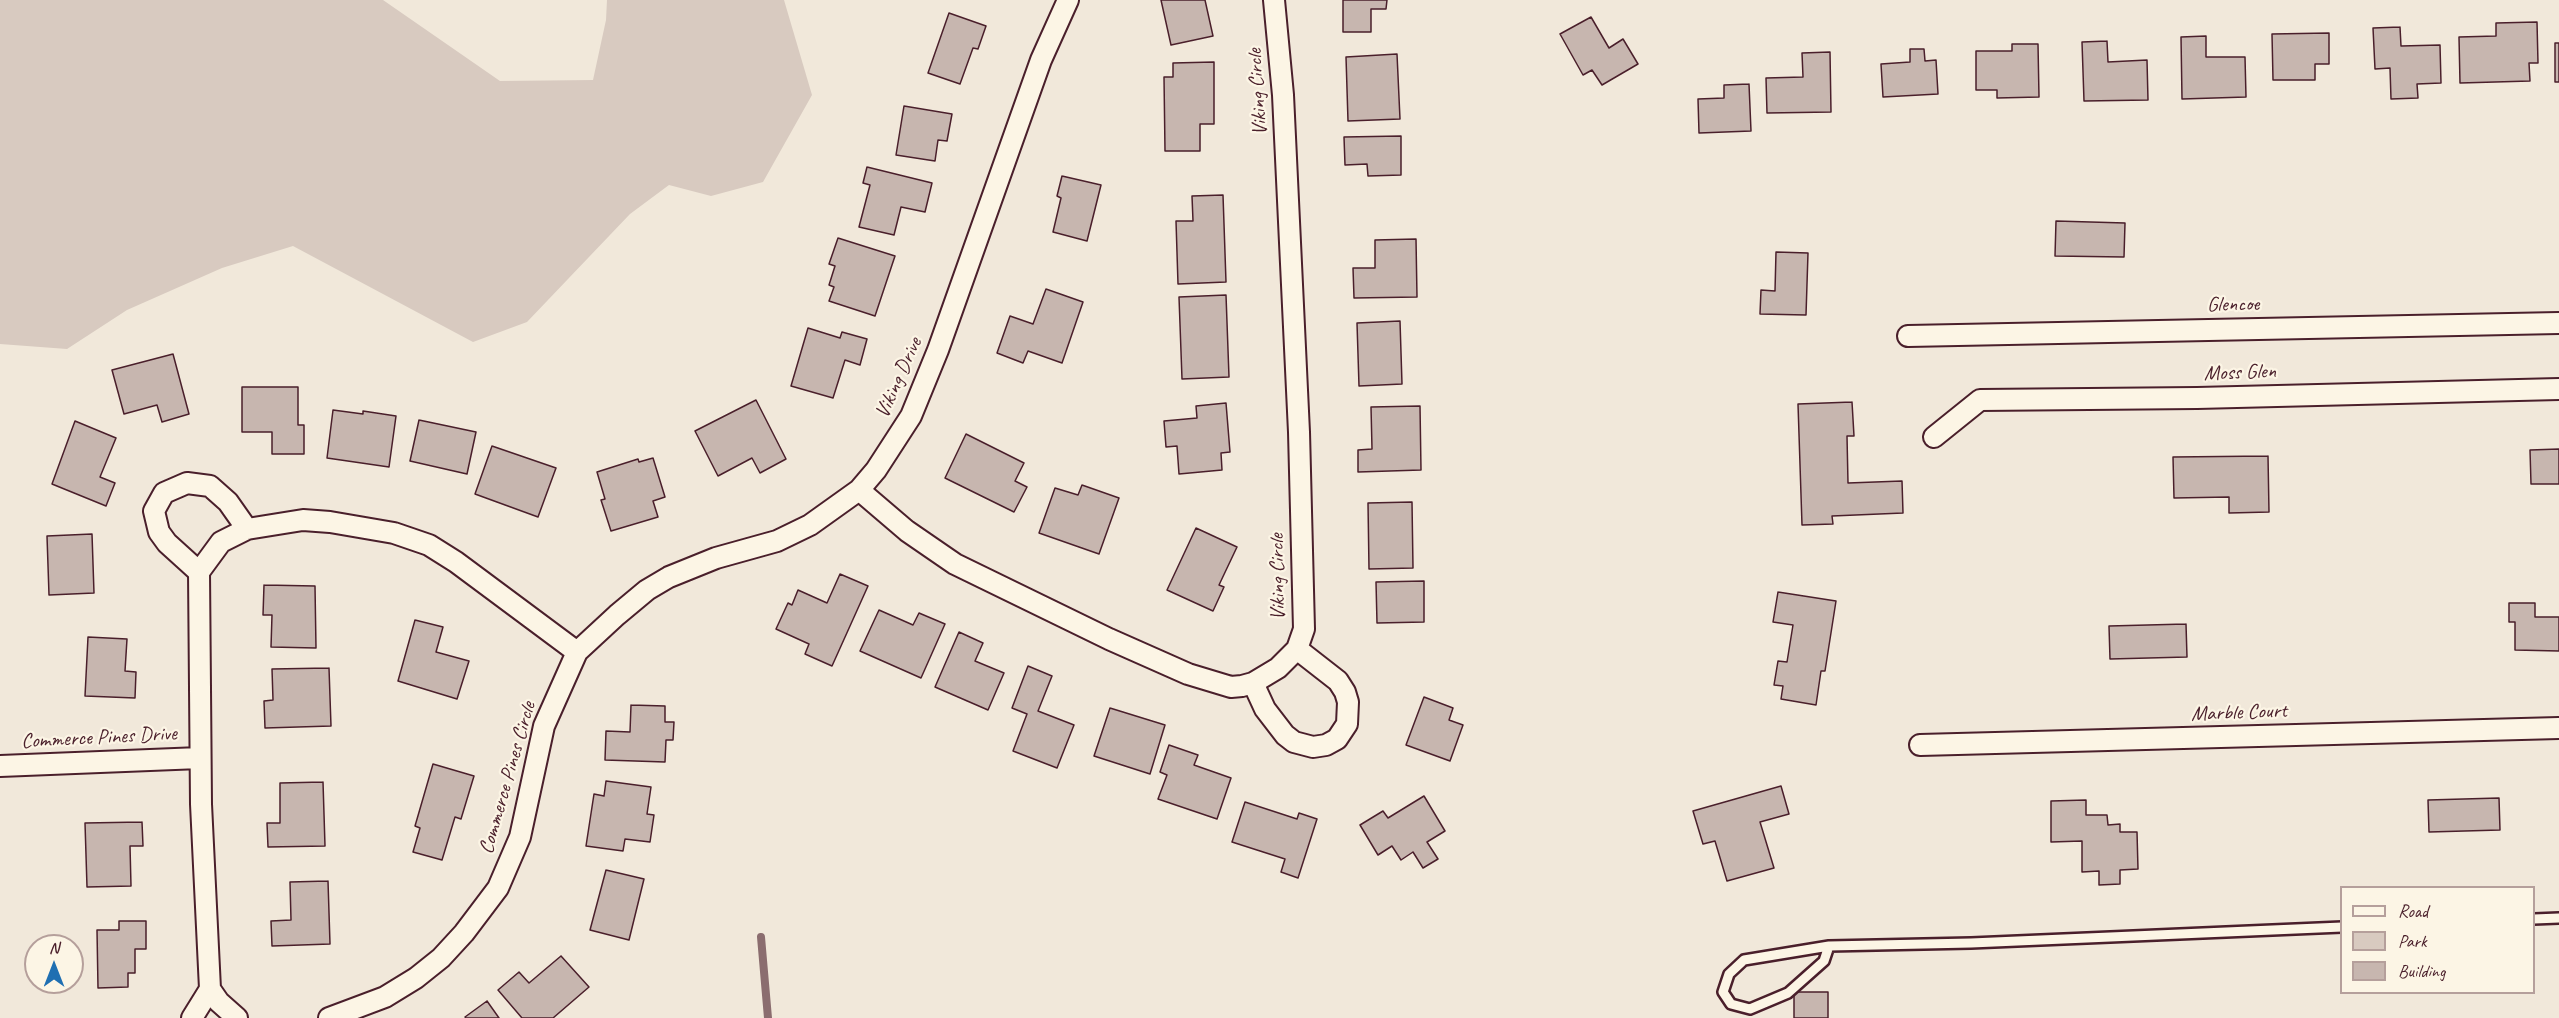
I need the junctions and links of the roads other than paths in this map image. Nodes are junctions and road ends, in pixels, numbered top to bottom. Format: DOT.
graph roads {
  1 [pos="1068,0"];
  2 [pos="1274,0"];
  3 [pos="2559,323"];
  4 [pos="1908,336"];
  5 [pos="2559,389"];
  6 [pos="1934,436"];
  7 [pos="859,490"];
  8 [pos="247,529"];
  9 [pos="199,572"];
  10 [pos="1297,649"];
  11 [pos="577,652"];
  12 [pos="1253,683"];
  13 [pos="2559,728"];
  14 [pos="1920,745"];
  15 [pos="200,758"];
  16 [pos="0,766"];
  17 [pos="2559,918"];
  18 [pos="2535,920"];
  19 [pos="2340,927"];
  20 [pos="1829,946"];
  21 [pos="210,989"];
  22 [pos="192,1018"];
  23 [pos="237,1018"];
  24 [pos="329,1018"];
  1 -- 7 [label="street, Viking Drive"];
  2 -- 10 [label="street, Viking Circle"];
  3 -- 4 [label="street, Glencoe"];
  5 -- 6 [label="street, Moss Glen"];
  7 -- 11 [label="street, Viking Drive"];
  7 -- 12 [label="street, Viking Circle"];
  8 -- 9 [label="street"];
  8 -- 9 [label="street"];
  8 -- 11 [label="street"];
  9 -- 15 [label="street"];
  10 -- 12 [label="street, Viking Circle"];
  10 -- 12 [label="street"];
  11 -- 24 [label="street, Commerce Pines Circle"];
  13 -- 14 [label="street, Marble Court"];
  15 -- 16 [label="street, Commerce Pines Drive"];
  15 -- 21 [label="street"];
  17 -- 18 [label="lane"];
  19 -- 20 [label="lane"];
  20 -- 20 [label="lane"];
  21 -- 22 [label="street"];
  21 -- 23 [label="street"];
}
